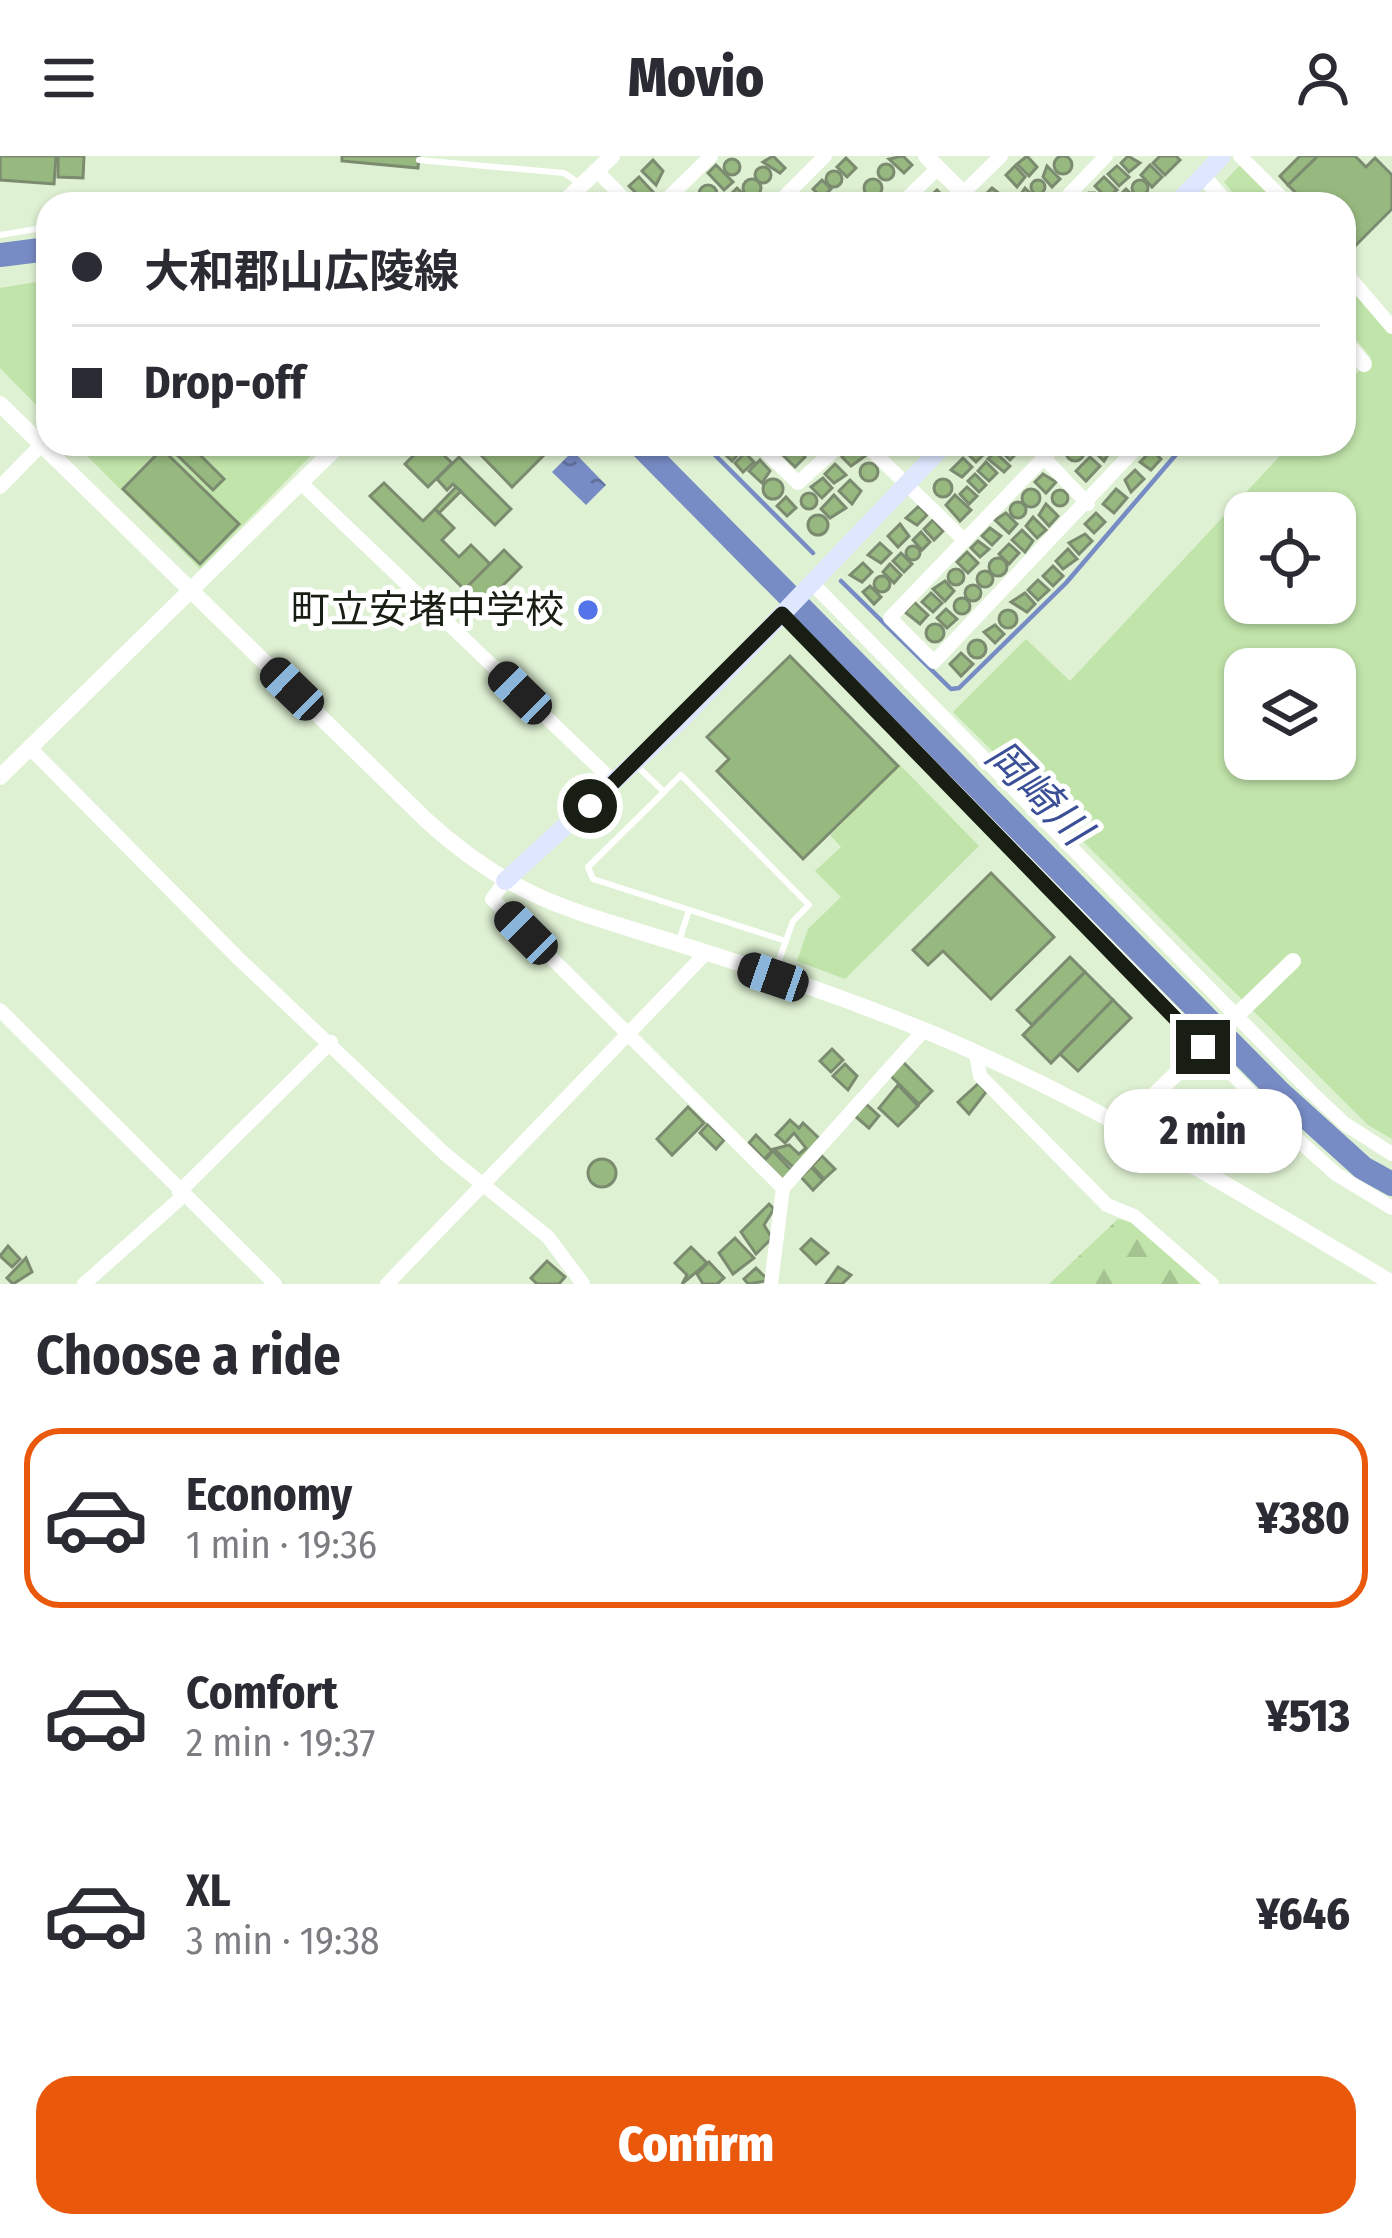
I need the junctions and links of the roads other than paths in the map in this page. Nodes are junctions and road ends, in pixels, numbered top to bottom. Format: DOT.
graph roads {
  1 [pos="612,156"];
  2 [pos="711,156"];
  3 [pos="825,156"];
  4 [pos="1001,156"];
  5 [pos="1106,156"];
  6 [pos="1222,156"];
  7 [pos="1240,156"];
  8 [pos="435,159"];
  9 [pos="419,160"];
  10 [pos="932,162"];
  11 [pos="597,171"];
  12 [pos="1203,176"];
  13 [pos="581,185"];
  14 [pos="574,192"];
  15 [pos="617,192"];
  16 [pos="674,192"];
  17 [pos="789,192"];
  18 [pos="910,192"];
  19 [pos="962,192"];
  20 [pos="974,192"];
  21 [pos="1072,192"];
  22 [pos="1188,192"];
  23 [pos="1217,192"];
  24 [pos="1276,192"];
  25 [pos="36,229"];
  26 [pos="0,235"];
  27 [pos="1356,285"];
  28 [pos="1392,326"];
  29 [pos="1356,355"];
  30 [pos="1364,364"];
  31 [pos="0,404"];
  32 [pos="36,442"];
  33 [pos="36,450"];
  34 [pos="50,456"];
  35 [pos="328,456"];
  36 [pos="770,456"];
  37 [pos="828,456"];
  38 [pos="878,456"];
  39 [pos="934,456"];
  40 [pos="1130,456"];
  41 [pos="1044,458"];
  42 [pos="301,483"];
  43 [pos="907,484"];
  44 [pos="0,487"];
  45 [pos="1088,504"];
  46 [pos="963,539"];
  47 [pos="812,583"];
  48 [pos="191,591"];
  49 [pos="782,614"];
  50 [pos="29,747"];
  51 [pos="634,764"];
  52 [pos="0,777"];
  53 [pos="614,783"];
  54 [pos="664,792"];
  55 [pos="505,881"];
  56 [pos="689,910"];
  57 [pos="786,940"];
  58 [pos="678,944"];
  59 [pos="706,953"];
  60 [pos="1293,961"];
  61 [pos="773,977"];
  62 [pos="0,1010"];
  63 [pos="1237,1015"];
  64 [pos="924,1030"];
  65 [pos="627,1034"];
  66 [pos="331,1042"];
  67 [pos="1203,1047"];
  68 [pos="976,1054"];
  69 [pos="1129,1128"];
  70 [pos="1392,1154"];
  71 [pos="484,1184"];
  72 [pos="783,1188"];
  73 [pos="181,1194"];
  74 [pos="1392,1208"];
  75 [pos="774,1283"];
  76 [pos="1392,1283"];
  77 [pos="84,1284"];
  78 [pos="275,1284"];
  79 [pos="386,1284"];
  80 [pos="583,1284"];
  81 [pos="1211,1284"];
  1 -- 11 [label="street"];
  2 -- 16 [label="street"];
  3 -- 17 [label="street"];
  4 -- 20 [label="street"];
  5 -- 21 [label="street"];
  6 -- 12 [label="main road"];
  7 -- 24 [label="street"];
  8 -- 9 [label="lane"];
  8 -- 13 [label="lane"];
  10 -- 18 [label="street"];
  10 -- 19 [label="street"];
  11 -- 13 [label="street"];
  11 -- 15 [label="street"];
  12 -- 22 [label="main road"];
  12 -- 23 [label="street"];
  13 -- 14 [label="street"];
  25 -- 26 [label="lane"];
  27 -- 28 [label="street"];
  29 -- 30 [label="street"];
  31 -- 32 [label="street"];
  33 -- 44 [label="street"];
  34 -- 48 [label="street"];
  35 -- 42 [label="street"];
  36 -- 37 [label="street"];
  38 -- 43 [label="street"];
  39 -- 43 [label="main road"];
  40 -- 45 [label="street"];
  41 -- 45 [label="street"];
  41 -- 46 [label="street"];
  42 -- 48 [label="street"];
  42 -- 53 [label="street"];
  43 -- 46 [label="street"];
  43 -- 47 [label="main road"];
  45 -- 46 [label="street"];
  47 -- 49 [label="main road"];
  47 -- 63 [label="street"];
  48 -- 50 [label="street"];
  48 -- 55 [label="street"];
  49 -- 51 [label="main road"];
  49 -- 67 [label="street"];
  50 -- 52 [label="street"];
  50 -- 66 [label="street"];
  51 -- 53 [label="main road"];
  51 -- 54 [label="lane"];
  53 -- 55 [label="main road"];
  54 -- 56 [label="lane"];
  54 -- 57 [label="lane"];
  55 -- 58 [label="street"];
  55 -- 65 [label="street"];
  56 -- 57 [label="lane"];
  56 -- 58 [label="lane"];
  57 -- 61 [label="lane"];
  58 -- 59 [label="street"];
  59 -- 61 [label="street"];
  59 -- 65 [label="street"];
  60 -- 63 [label="street"];
  61 -- 64 [label="street"];
  62 -- 73 [label="street"];
  63 -- 67 [label="street"];
  63 -- 70 [label="street"];
  64 -- 68 [label="street"];
  64 -- 72 [label="street"];
  65 -- 71 [label="street"];
  65 -- 72 [label="street"];
  66 -- 71 [label="street"];
  66 -- 73 [label="street"];
  67 -- 69 [label="street"];
  67 -- 74 [label="street"];
  68 -- 69 [label="street"];
  68 -- 81 [label="street"];
  69 -- 76 [label="street"];
  71 -- 79 [label="street"];
  71 -- 80 [label="street"];
  72 -- 75 [label="street"];
  73 -- 77 [label="street"];
  73 -- 78 [label="street"];
}
